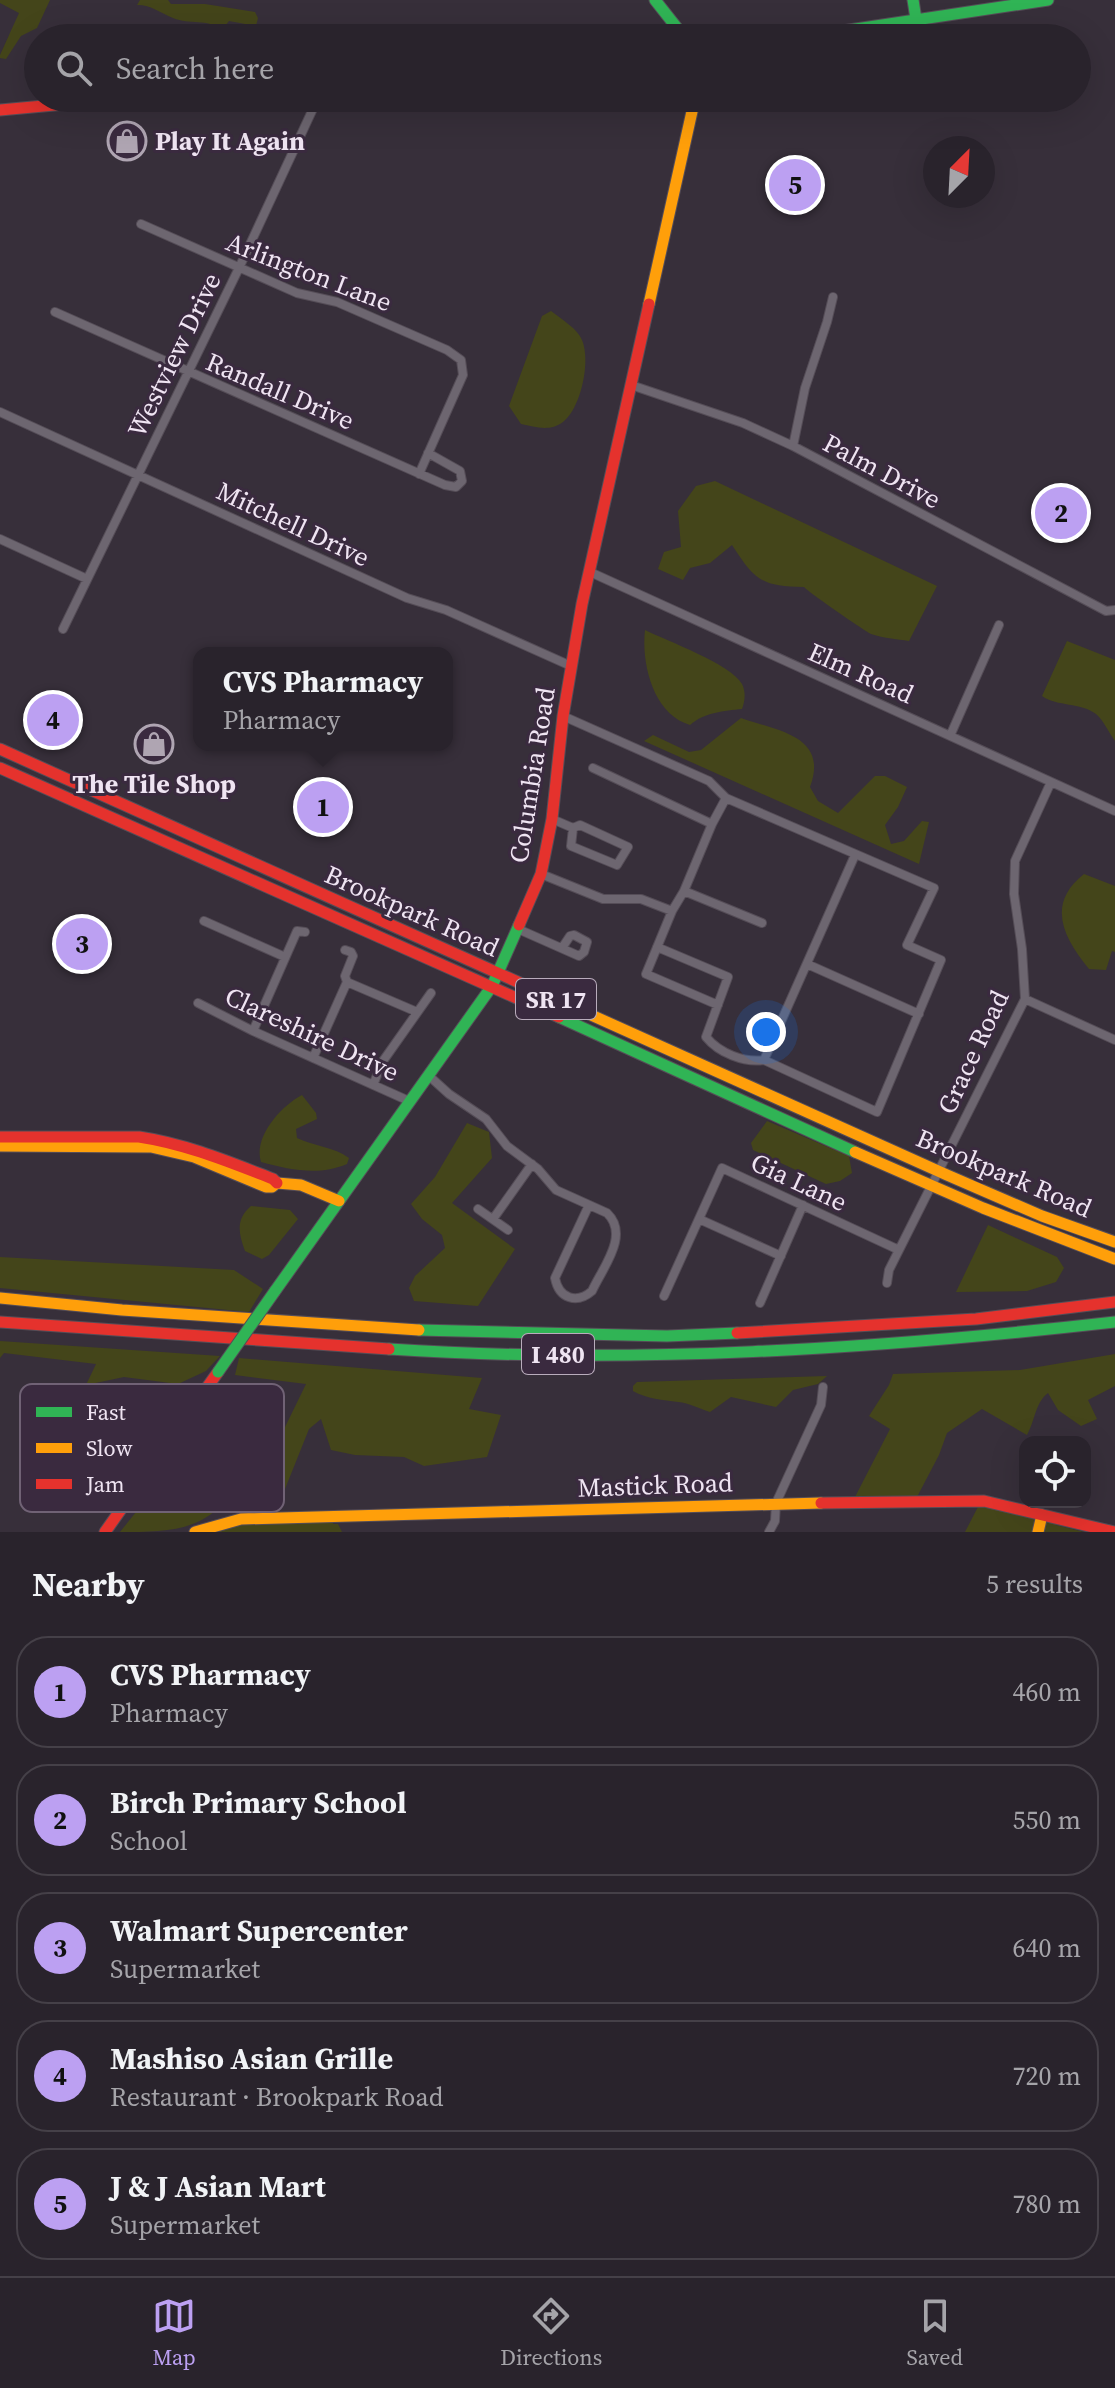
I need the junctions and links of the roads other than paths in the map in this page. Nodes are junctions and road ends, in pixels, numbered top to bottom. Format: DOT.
graph roads {
  1 [pos="655,0"];
  2 [pos="913,0"];
  3 [pos="1048,0"];
  4 [pos="916,19"];
  5 [pos="674,24"];
  6 [pos="884,24"];
  7 [pos="24,108"];
  8 [pos="0,110"];
  9 [pos="311,112"];
  10 [pos="692,112"];
  11 [pos="141,224"];
  12 [pos="239,268"];
  13 [pos="833,297"];
  14 [pos="55,312"];
  15 [pos="187,372"];
  16 [pos="631,385"];
  17 [pos="0,412"];
  18 [pos="793,446"];
  19 [pos="428,453"];
  20 [pos="419,474"];
  21 [pos="138,475"];
  22 [pos="0,539"];
  23 [pos="590,572"];
  24 [pos="87,579"];
  25 [pos="1110,610"];
  26 [pos="999,625"];
  27 [pos="63,629"];
  28 [pos="571,666"];
  29 [pos="563,716"];
  30 [pos="950,736"];
  31 [pos="0,749"];
  32 [pos="0,768"];
  33 [pos="593,768"];
  34 [pos="1051,782"];
  35 [pos="726,798"];
  36 [pos="1115,811"];
  37 [pos="552,819"];
  38 [pos="712,824"];
  39 [pos="573,828"];
  40 [pos="855,855"];
  41 [pos="541,874"];
  42 [pos="684,891"];
  43 [pos="672,911"];
  44 [pos="204,921"];
  45 [pos="762,923"];
  46 [pos="518,929"];
  47 [pos="305,932"];
  48 [pos="657,947"];
  49 [pos="562,948"];
  50 [pos="345,950"];
  51 [pos="285,957"];
  52 [pos="807,964"];
  53 [pos="497,973"];
  54 [pos="347,982"];
  55 [pos="492,986"];
  56 [pos="431,993"];
  57 [pos="1025,999"];
  58 [pos="198,1003"];
  59 [pos="718,1005"];
  60 [pos="417,1012"];
  61 [pos="919,1014"];
  62 [pos="253,1031"];
  63 [pos="1115,1040"];
  64 [pos="313,1058"];
  65 [pos="764,1060"];
  66 [pos="428,1075"];
  67 [pos="373,1085"];
  68 [pos="409,1101"];
  69 [pos="0,1137"];
  70 [pos="0,1146"];
  71 [pos="532,1164"];
  72 [pos="940,1171"];
  73 [pos="277,1183"];
  74 [pos="933,1186"];
  75 [pos="339,1201"];
  76 [pos="589,1205"];
  77 [pos="803,1205"];
  78 [pos="478,1209"];
  79 [pos="493,1219"];
  80 [pos="699,1219"];
  81 [pos="508,1230"];
  82 [pos="1115,1242"];
  83 [pos="899,1250"];
  84 [pos="781,1256"];
  85 [pos="1115,1259"];
  86 [pos="887,1283"];
  87 [pos="664,1296"];
  88 [pos="0,1298"];
  89 [pos="1115,1302"];
  90 [pos="760,1303"];
  91 [pos="0,1322"];
  92 [pos="1115,1322"];
  93 [pos="210,1384"];
  94 [pos="823,1387"];
  95 [pos="776,1503"];
  96 [pos="119,1512"];
  97 [pos="1042,1515"];
  98 [pos="105,1532"];
  99 [pos="195,1532"];
  100 [pos="769,1532"];
  101 [pos="1038,1532"];
  102 [pos="1114,1532"];
  1 -- 5 [label="main road"];
  2 -- 4 [label="main road"];
  3 -- 4 [label="main road"];
  4 -- 6 [label="main road"];
  7 -- 8 [label="main road"];
  9 -- 12 [label="street, Westview Drive"];
  10 -- 16 [label="main road, Columbia Road"];
  11 -- 12 [label="street, Arlington Lane"];
  12 -- 15 [label="street, Westview Drive"];
  12 -- 19 [label="street, Arlington Lane"];
  13 -- 18 [label="street"];
  14 -- 15 [label="street, Randall Drive"];
  15 -- 20 [label="street, Randall Drive"];
  15 -- 21 [label="street, Westview Drive"];
  16 -- 18 [label="street, Palm Drive"];
  16 -- 23 [label="main road, Columbia Road"];
  17 -- 21 [label="street, Mitchell Drive"];
  18 -- 25 [label="street, Palm Drive"];
  19 -- 20 [label="street"];
  19 -- 20 [label="street, Randall Drive"];
  21 -- 24 [label="street, Westview Drive"];
  21 -- 28 [label="street, Mitchell Drive"];
  22 -- 24 [label="street"];
  23 -- 28 [label="main road, Columbia Road"];
  23 -- 30 [label="street, Elm Road"];
  24 -- 27 [label="street, Westview Drive"];
  26 -- 30 [label="street"];
  28 -- 29 [label="main road, Columbia Road"];
  29 -- 35 [label="street"];
  29 -- 37 [label="main road, Columbia Road"];
  30 -- 34 [label="street, Elm Road"];
  31 -- 53 [label="main road, Brookpark Road / SR 17"];
  32 -- 55 [label="main road, Brookpark Road / SR 17"];
  33 -- 38 [label="street"];
  34 -- 36 [label="street, Elm Road"];
  34 -- 57 [label="street, Grace Road"];
  35 -- 38 [label="street"];
  35 -- 40 [label="street"];
  37 -- 39 [label="street"];
  37 -- 41 [label="main road, Columbia Road"];
  38 -- 42 [label="street"];
  39 -- 39 [label="street"];
  40 -- 52 [label="street"];
  40 -- 61 [label="street"];
  41 -- 43 [label="street"];
  41 -- 46 [label="main road, Columbia Road"];
  42 -- 43 [label="street"];
  42 -- 45 [label="street"];
  43 -- 48 [label="street"];
  44 -- 51 [label="street"];
  46 -- 49 [label="street"];
  46 -- 53 [label="main road, Columbia Road"];
  47 -- 51 [label="street"];
  48 -- 59 [label="street"];
  48 -- 59 [label="street"];
  50 -- 54 [label="street"];
  51 -- 62 [label="street"];
  52 -- 61 [label="street"];
  52 -- 65 [label="street"];
  53 -- 55 [label="main road, Columbia Road"];
  53 -- 72 [label="main road, Brookpark Road / SR 17"];
  54 -- 60 [label="street"];
  54 -- 64 [label="street"];
  55 -- 66 [label="main road, Columbia Road"];
  55 -- 74 [label="main road, Brookpark Road / SR 17"];
  56 -- 60 [label="street"];
  57 -- 63 [label="street"];
  57 -- 72 [label="street, Grace Road"];
  58 -- 62 [label="street, Clareshire Drive"];
  59 -- 65 [label="street"];
  60 -- 67 [label="street"];
  61 -- 65 [label="street"];
  62 -- 64 [label="street, Clareshire Drive"];
  64 -- 67 [label="street, Clareshire Drive"];
  66 -- 68 [label="main road, Columbia Road"];
  66 -- 71 [label="street"];
  67 -- 68 [label="street, Clareshire Drive"];
  68 -- 75 [label="main road, Columbia Road"];
  69 -- 73 [label="main road"];
  70 -- 73 [label="main road"];
  71 -- 76 [label="street"];
  71 -- 79 [label="street"];
  72 -- 74 [label="street, Grace Road"];
  72 -- 82 [label="main road, Brookpark Road / SR 17"];
  73 -- 75 [label="main road"];
  74 -- 83 [label="street, Grace Road"];
  74 -- 85 [label="main road, Brookpark Road / SR 17"];
  75 -- 93 [label="main road, Columbia Road, bridge"];
  76 -- 76 [label="street"];
  77 -- 80 [label="street, Gia Lane"];
  77 -- 83 [label="street, Gia Lane"];
  77 -- 84 [label="street"];
  78 -- 79 [label="street"];
  79 -- 81 [label="street"];
  80 -- 84 [label="street"];
  80 -- 87 [label="street, Gia Lane"];
  83 -- 86 [label="street, Grace Road"];
  84 -- 90 [label="street"];
  88 -- 89 [label="main road, I 480"];
  91 -- 92 [label="main road, I 480"];
  94 -- 95 [label="street"];
  95 -- 97 [label="main road, Mastick Road"];
  95 -- 99 [label="main road, Mastick Road"];
  95 -- 100 [label="street"];
  96 -- 98 [label="main road, Columbia Road, bridge"];
  97 -- 101 [label="main road"];
  97 -- 102 [label="main road, Mastick Road"];
}
